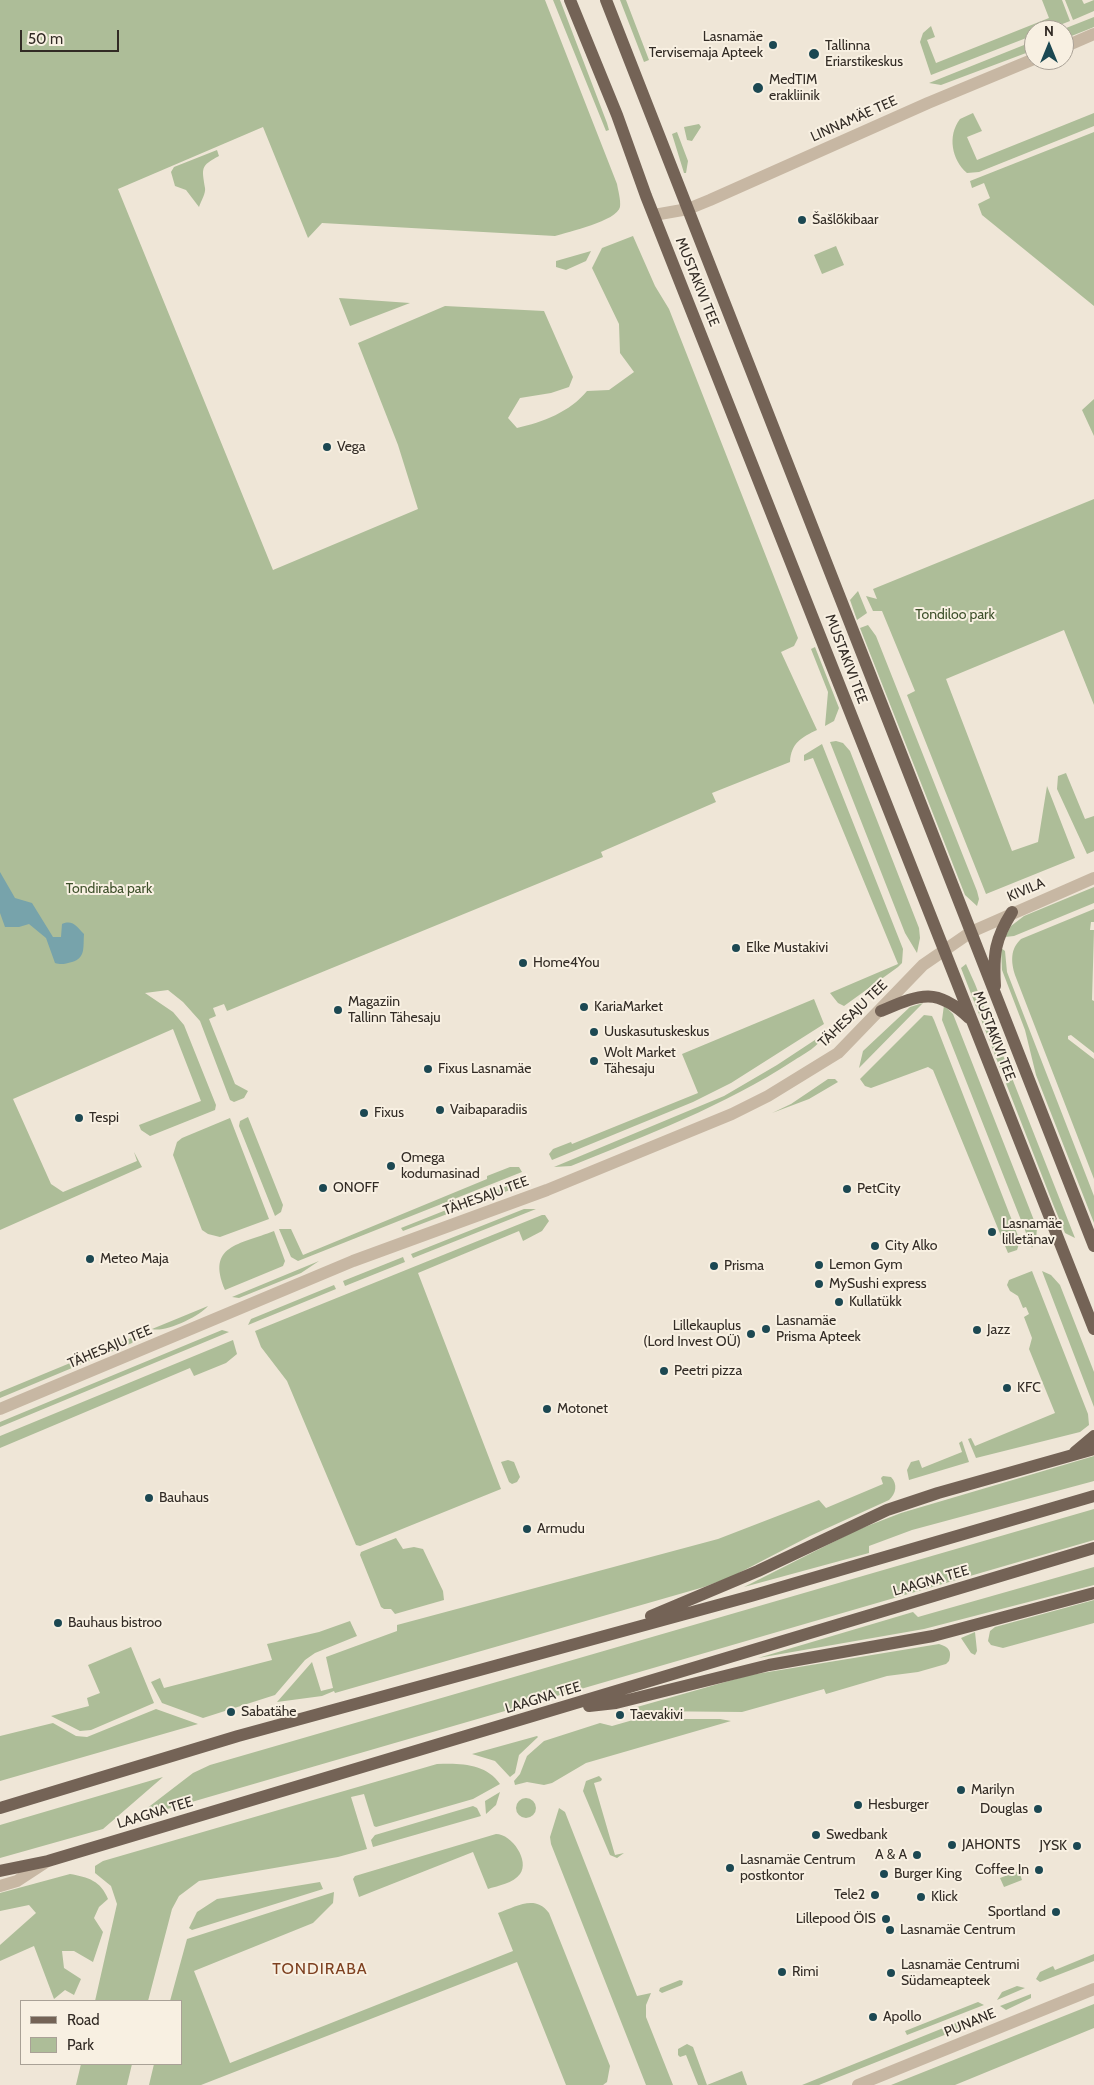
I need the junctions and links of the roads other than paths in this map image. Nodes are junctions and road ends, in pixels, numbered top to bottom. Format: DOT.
graph roads {
  1 [pos="570,0"];
  2 [pos="606,0"];
  3 [pos="1094,34"];
  4 [pos="1074,43"];
  5 [pos="1024,63"];
  6 [pos="688,209"];
  7 [pos="654,215"];
  8 [pos="1094,878"];
  9 [pos="1012,912"];
  10 [pos="971,932"];
  11 [pos="944,950"];
  12 [pos="996,998"];
  13 [pos="880,1011"];
  14 [pos="973,1021"];
  15 [pos="1094,1246"];
  16 [pos="1094,1329"];
  17 [pos="0,1409"];
  18 [pos="1094,1436"];
  19 [pos="1094,1449"];
  20 [pos="1068,1456"];
  21 [pos="1094,1496"];
  22 [pos="1094,1548"];
  23 [pos="1094,1593"];
  24 [pos="602,1636"];
  25 [pos="559,1710"];
  26 [pos="0,1808"];
  27 [pos="48,1861"];
  28 [pos="0,1871"];
  29 [pos="0,1886"];
  30 [pos="1094,1989"];
  31 [pos="858,2085"];
  1 -- 7 [label="main road, MUSTAKIVI TEE"];
  2 -- 6 [label="main road, MUSTAKIVI TEE"];
  3 -- 4 [label="street"];
  5 -- 6 [label="street, LINNAMÄE TEE"];
  6 -- 7 [label="street, LINNAMÄE TEE"];
  6 -- 10 [label="main road, MUSTAKIVI TEE"];
  7 -- 11 [label="main road, MUSTAKIVI TEE"];
  8 -- 9 [label="street, KIVILA"];
  9 -- 10 [label="street, KIVILA"];
  9 -- 12 [label="main road"];
  10 -- 11 [label="street, KIVILA"];
  10 -- 12 [label="main road, MUSTAKIVI TEE"];
  11 -- 13 [label="street, TÄHESAJU TEE"];
  11 -- 14 [label="main road, MUSTAKIVI TEE"];
  12 -- 15 [label="main road, MUSTAKIVI TEE"];
  13 -- 14 [label="main road"];
  13 -- 17 [label="street, TÄHESAJU TEE"];
  14 -- 16 [label="main road, MUSTAKIVI TEE"];
  18 -- 20 [label="main road"];
  19 -- 20 [label="main road"];
  20 -- 24 [label="main road"];
  21 -- 24 [label="main road"];
  22 -- 25 [label="main road, LAAGNA TEE"];
  23 -- 25 [label="main road"];
  24 -- 26 [label="main road"];
  25 -- 27 [label="main road, LAAGNA TEE"];
  27 -- 28 [label="main road, LAAGNA TEE"];
  27 -- 29 [label="street"];
  30 -- 31 [label="street, PUNANE"];
}
